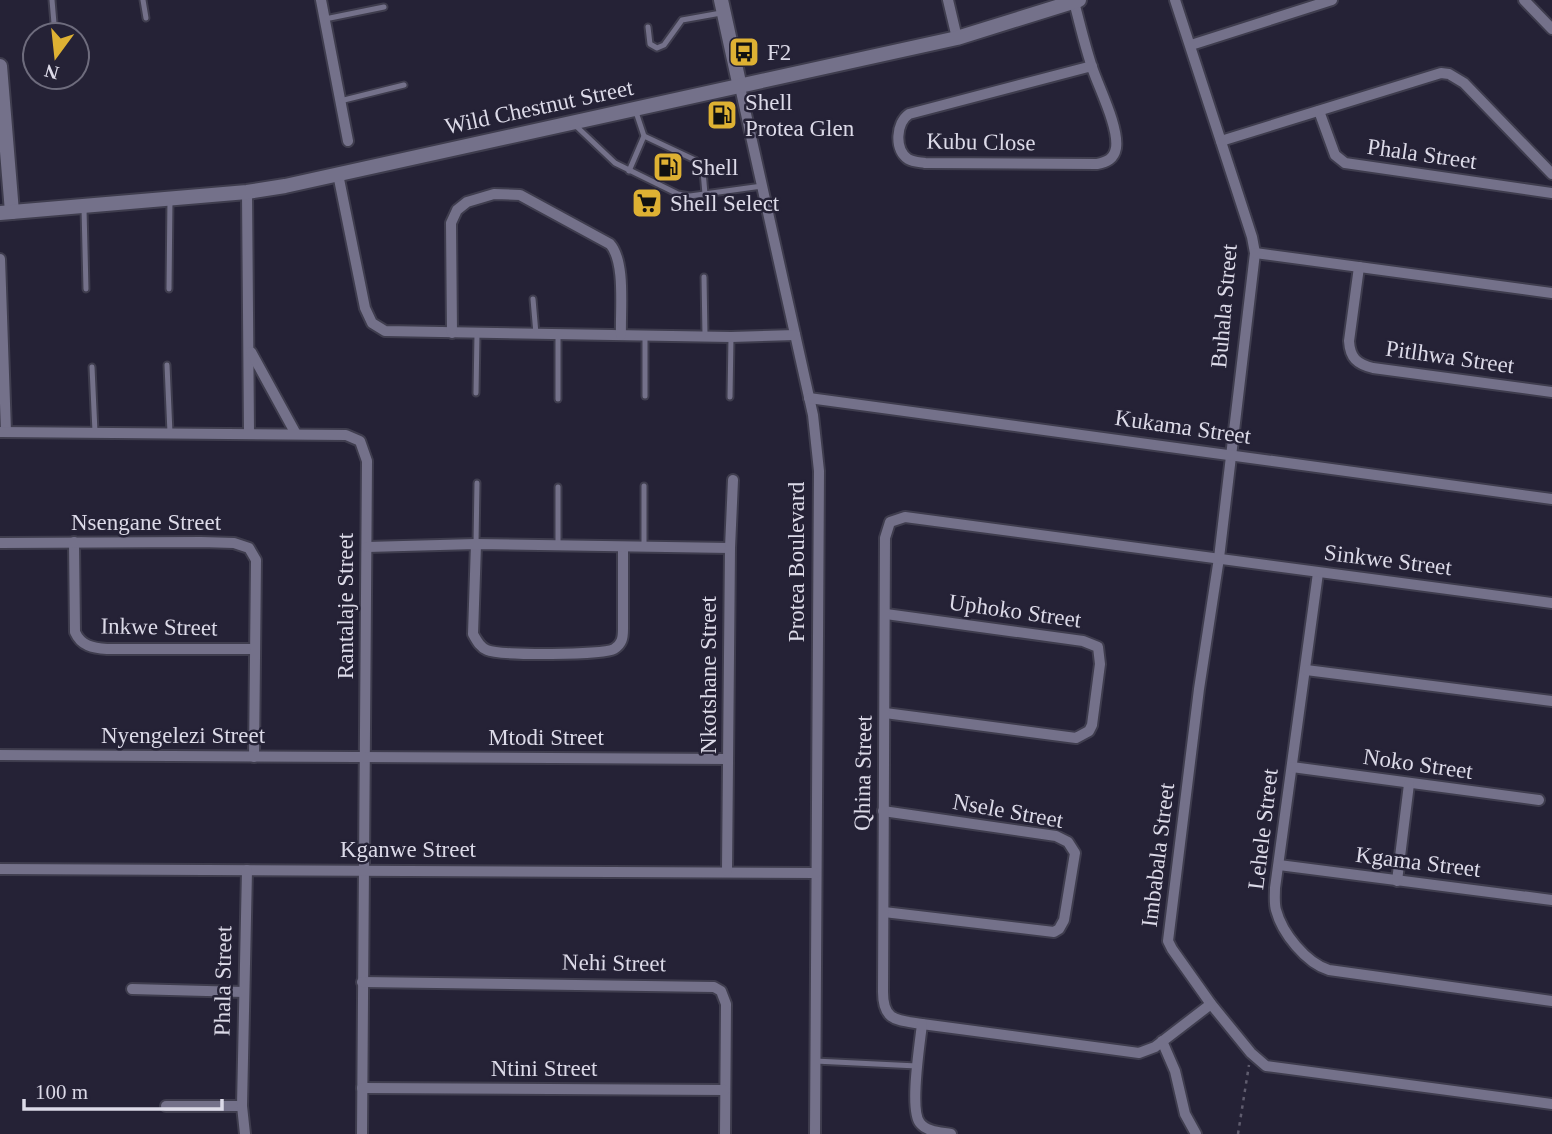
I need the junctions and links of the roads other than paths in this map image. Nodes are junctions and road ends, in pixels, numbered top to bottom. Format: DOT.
graph roads {
  1 [pos="52,0"];
  2 [pos="143,0"];
  3 [pos="321,0"];
  4 [pos="948,0"];
  5 [pos="1175,0"];
  6 [pos="1332,0"];
  7 [pos="1524,0"];
  8 [pos="1076,1"];
  9 [pos="722,6"];
  10 [pos="384,7"];
  11 [pos="146,18"];
  12 [pos="325,19"];
  13 [pos="54,21"];
  14 [pos="648,27"];
  15 [pos="1552,29"];
  16 [pos="957,38"];
  17 [pos="1191,45"];
  18 [pos="0,66"];
  19 [pos="1092,66"];
  20 [pos="0,72"];
  21 [pos="404,85"];
  22 [pos="740,87"];
  23 [pos="340,101"];
  24 [pos="635,109"];
  25 [pos="1320,111"];
  26 [pos="573,123"];
  27 [pos="644,136"];
  28 [pos="348,141"];
  29 [pos="1221,141"];
  30 [pos="629,171"];
  31 [pos="338,174"];
  32 [pos="1552,174"];
  33 [pos="762,186"];
  34 [pos="247,192"];
  35 [pos="1552,193"];
  36 [pos="705,194"];
  37 [pos="170,199"];
  38 [pos="84,206"];
  39 [pos="6,212"];
  40 [pos="1255,253"];
  41 [pos="0,260"];
  42 [pos="1359,267"];
  43 [pos="704,277"];
  44 [pos="86,289"];
  45 [pos="169,289"];
  46 [pos="1552,293"];
  47 [pos="533,299"];
  48 [pos="1,307"];
  49 [pos="452,332"];
  50 [pos="477,334"];
  51 [pos="536,334"];
  52 [pos="558,335"];
  53 [pos="621,335"];
  54 [pos="645,335"];
  55 [pos="705,335"];
  56 [pos="794,335"];
  57 [pos="731,337"];
  58 [pos="250,349"];
  59 [pos="167,365"];
  60 [pos="92,367"];
  61 [pos="1552,392"];
  62 [pos="476,393"];
  63 [pos="645,396"];
  64 [pos="730,397"];
  65 [pos="809,398"];
  66 [pos="558,399"];
  67 [pos="3,432"];
  68 [pos="95,432"];
  69 [pos="170,433"];
  70 [pos="249,433"];
  71 [pos="296,434"];
  72 [pos="1230,454"];
  73 [pos="733,480"];
  74 [pos="477,483"];
  75 [pos="644,486"];
  76 [pos="558,487"];
  77 [pos="1552,499"];
  78 [pos="74,542"];
  79 [pos="0,543"];
  80 [pos="476,544"];
  81 [pos="558,545"];
  82 [pos="644,546"];
  83 [pos="367,547"];
  84 [pos="624,547"];
  85 [pos="730,548"];
  86 [pos="1219,558"];
  87 [pos="1318,573"];
  88 [pos="1552,603"];
  89 [pos="886,614"];
  90 [pos="254,649"];
  91 [pos="1306,670"];
  92 [pos="1552,701"];
  93 [pos="886,713"];
  94 [pos="0,755"];
  95 [pos="254,757"];
  96 [pos="365,757"];
  97 [pos="728,759"];
  98 [pos="1292,767"];
  99 [pos="1409,784"];
  100 [pos="1539,800"];
  101 [pos="883,811"];
  102 [pos="1279,865"];
  103 [pos="0,869"];
  104 [pos="364,869"];
  105 [pos="247,870"];
  106 [pos="727,871"];
  107 [pos="816,873"];
  108 [pos="1397,881"];
  109 [pos="1552,900"];
  110 [pos="884,912"];
  111 [pos="362,982"];
  112 [pos="132,989"];
  113 [pos="244,992"];
  114 [pos="1552,1001"];
  115 [pos="1211,1004"];
  116 [pos="922,1024"];
  117 [pos="1163,1041"];
  118 [pos="815,1061"];
  119 [pos="917,1066"];
  120 [pos="362,1088"];
  121 [pos="725,1090"];
  122 [pos="1552,1104"];
  123 [pos="166,1106"];
  124 [pos="242,1106"];
  125 [pos="245,1134"];
  126 [pos="362,1134"];
  127 [pos="725,1134"];
  128 [pos="815,1134"];
  129 [pos="951,1134"];
  130 [pos="1196,1134"];
  1 -- 13 [label="lane"];
  2 -- 11 [label="lane"];
  3 -- 12 [label="street"];
  4 -- 16 [label="street"];
  5 -- 17 [label="street, Buhala Street"];
  6 -- 17 [label="street"];
  7 -- 15 [label="street"];
  8 -- 16 [label="street, Wild Chestnut Street"];
  8 -- 19 [label="street, Kubu Close"];
  9 -- 14 [label="lane"];
  9 -- 22 [label="street, Protea Boulevard"];
  10 -- 12 [label="lane"];
  12 -- 23 [label="street"];
  16 -- 22 [label="street, Wild Chestnut Street"];
  17 -- 29 [label="street, Buhala Street"];
  18 -- 20 [label="street"];
  19 -- 19 [label="street, Kubu Close"];
  20 -- 39 [label="street"];
  21 -- 23 [label="lane"];
  22 -- 24 [label="street, Wild Chestnut Street"];
  22 -- 33 [label="street, Protea Boulevard"];
  23 -- 28 [label="street"];
  24 -- 26 [label="street, Wild Chestnut Street"];
  24 -- 27 [label="lane"];
  25 -- 29 [label="street"];
  25 -- 32 [label="street"];
  25 -- 35 [label="street, Phala Street"];
  26 -- 30 [label="lane"];
  26 -- 31 [label="street, Wild Chestnut Street"];
  27 -- 30 [label="lane"];
  27 -- 36 [label="lane"];
  29 -- 40 [label="street, Buhala Street"];
  30 -- 36 [label="lane"];
  31 -- 34 [label="street, Wild Chestnut Street"];
  31 -- 49 [label="street"];
  33 -- 36 [label="lane"];
  33 -- 56 [label="street, Protea Boulevard"];
  34 -- 37 [label="street, Wild Chestnut Street"];
  34 -- 58 [label="street"];
  37 -- 38 [label="street, Wild Chestnut Street"];
  37 -- 45 [label="lane"];
  38 -- 39 [label="street, Wild Chestnut Street"];
  38 -- 44 [label="lane"];
  40 -- 42 [label="street"];
  40 -- 72 [label="street, Buhala Street"];
  41 -- 48 [label="street"];
  42 -- 46 [label="street"];
  42 -- 61 [label="street, Pitlhwa Street"];
  43 -- 55 [label="lane"];
  47 -- 51 [label="lane"];
  48 -- 67 [label="street"];
  49 -- 50 [label="street"];
  49 -- 53 [label="street"];
  50 -- 51 [label="street"];
  50 -- 62 [label="lane"];
  51 -- 52 [label="street"];
  52 -- 53 [label="street"];
  52 -- 66 [label="lane"];
  53 -- 54 [label="street"];
  54 -- 55 [label="street"];
  54 -- 63 [label="lane"];
  55 -- 57 [label="street"];
  56 -- 57 [label="street"];
  56 -- 65 [label="street, Protea Boulevard"];
  57 -- 64 [label="lane"];
  58 -- 70 [label="street"];
  58 -- 71 [label="street"];
  59 -- 69 [label="lane"];
  60 -- 68 [label="lane"];
  65 -- 72 [label="street, Kukama Street"];
  65 -- 107 [label="street, Protea Boulevard"];
  67 -- 68 [label="street, Rantalaje Street"];
  68 -- 69 [label="street, Rantalaje Street"];
  69 -- 70 [label="street, Rantalaje Street"];
  70 -- 71 [label="street, Rantalaje Street"];
  71 -- 83 [label="street, Rantalaje Street"];
  72 -- 77 [label="street, Kukama Street"];
  72 -- 86 [label="street, Imbabala Street"];
  73 -- 85 [label="street, Nkotshane Street"];
  74 -- 80 [label="lane"];
  75 -- 82 [label="lane"];
  76 -- 81 [label="lane"];
  78 -- 79 [label="street, Nsengane Street"];
  78 -- 90 [label="street, Inkwe Street"];
  78 -- 90 [label="street, Nsengane Street"];
  80 -- 81 [label="street"];
  80 -- 83 [label="street"];
  80 -- 84 [label="street"];
  81 -- 84 [label="street"];
  82 -- 84 [label="street"];
  82 -- 85 [label="street"];
  83 -- 96 [label="street, Rantalaje Street"];
  85 -- 97 [label="street, Nkotshane Street"];
  86 -- 87 [label="street, Sinkwe Street"];
  86 -- 89 [label="street, Qhina Street"];
  86 -- 115 [label="street, Imbabala Street"];
  87 -- 88 [label="street, Sinkwe Street"];
  87 -- 91 [label="street, Lehele Street"];
  89 -- 93 [label="street, Qhina Street"];
  89 -- 93 [label="street, Uphoko Street"];
  90 -- 95 [label="street, Nsengane Street"];
  91 -- 92 [label="street"];
  91 -- 98 [label="street, Lehele Street"];
  93 -- 101 [label="street, Qhina Street"];
  94 -- 95 [label="street, Nyengelezi Street"];
  95 -- 96 [label="street, Nyengelezi Street"];
  96 -- 97 [label="street, Mtodi Street"];
  96 -- 104 [label="street, Rantalaje Street"];
  97 -- 106 [label="street, Nkotshane Street"];
  98 -- 99 [label="street, Noko Street"];
  98 -- 102 [label="street, Lehele Street"];
  99 -- 100 [label="street, Noko Street"];
  99 -- 108 [label="street"];
  101 -- 110 [label="street, Qhina Street"];
  101 -- 110 [label="street, Nsele Street"];
  102 -- 108 [label="street, Kgama Street"];
  102 -- 114 [label="street, Lehele Street"];
  103 -- 105 [label="street, Kganwe Street"];
  104 -- 105 [label="street, Kganwe Street"];
  104 -- 106 [label="street, Kganwe Street"];
  104 -- 111 [label="street, Rantalaje Street"];
  105 -- 113 [label="street, Phala Street"];
  106 -- 107 [label="street, Kganwe Street"];
  107 -- 118 [label="street, Protea Boulevard"];
  108 -- 109 [label="street, Kgama Street"];
  110 -- 116 [label="street, Qhina Street"];
  111 -- 120 [label="street, Rantalaje Street"];
  111 -- 121 [label="street, Nehi Street"];
  112 -- 113 [label="street"];
  113 -- 124 [label="street, Phala Street"];
  115 -- 117 [label="street, Qhina Street"];
  115 -- 122 [label="street, Imbabala Street"];
  116 -- 117 [label="street, Qhina Street"];
  116 -- 119 [label="street"];
  117 -- 130 [label="street"];
  118 -- 119 [label="lane"];
  118 -- 128 [label="street, Protea Boulevard"];
  119 -- 129 [label="street"];
  120 -- 121 [label="street, Ntini Street"];
  120 -- 126 [label="street, Rantalaje Street"];
  121 -- 127 [label="street, Nehi Street"];
  123 -- 124 [label="street"];
  124 -- 125 [label="street, Phala Street"];
}
